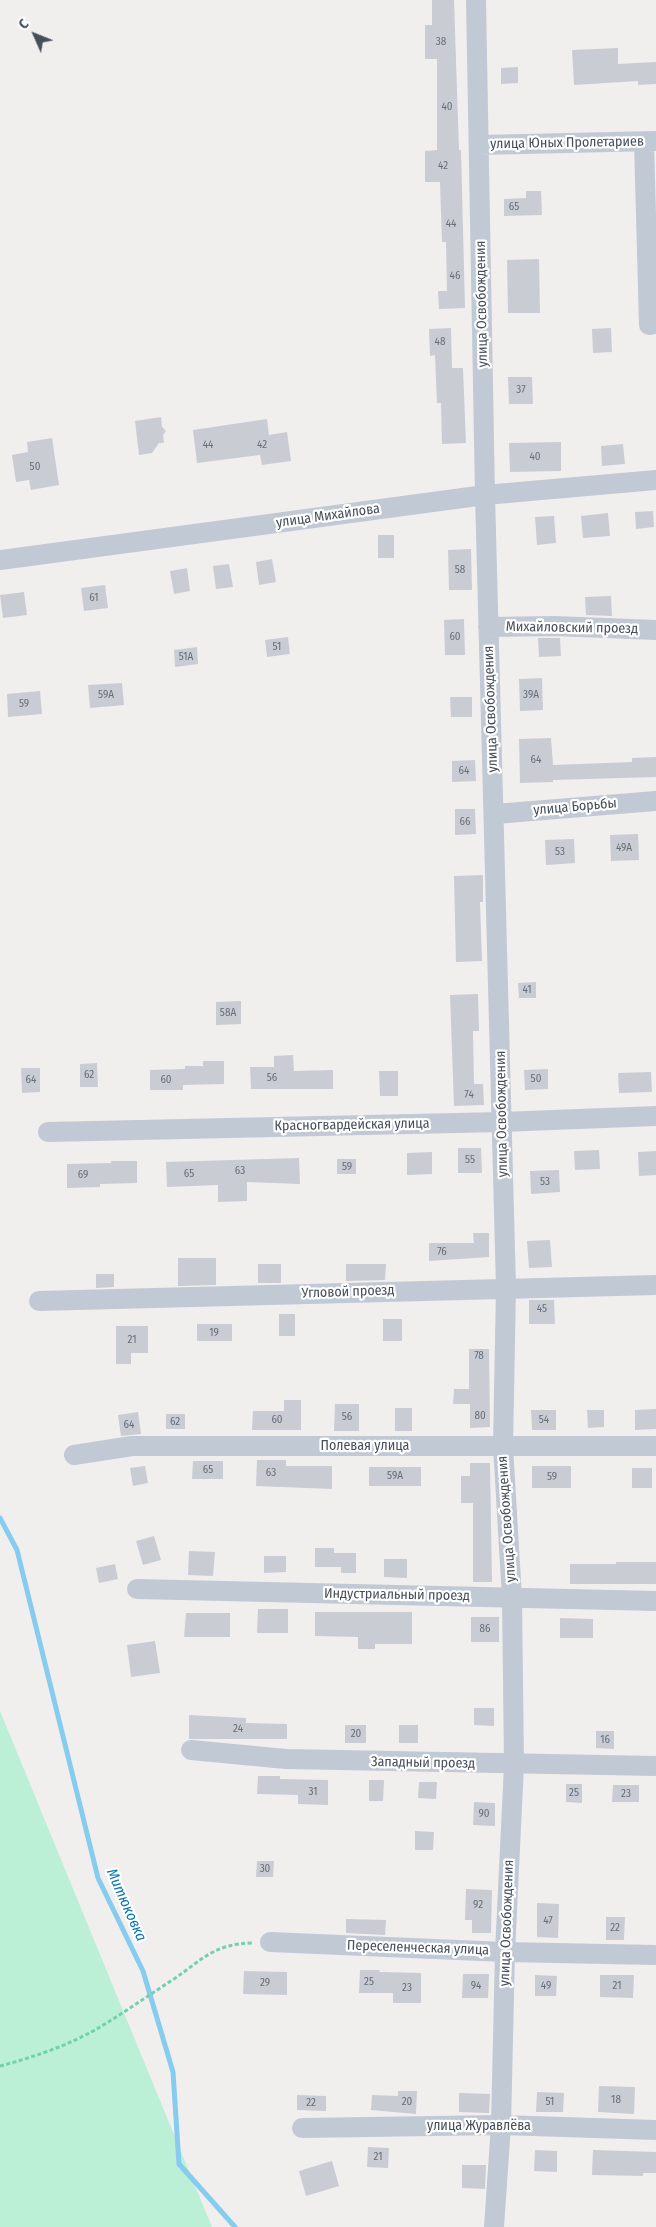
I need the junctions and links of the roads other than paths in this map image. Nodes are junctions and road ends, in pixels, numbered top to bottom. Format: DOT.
graph roads {
  1 [pos="476,0"];
  2 [pos="650,142"];
  3 [pos="479,145"];
  4 [pos="656,324"];
  5 [pos="656,480"];
  6 [pos="485,495"];
  7 [pos="0,560"];
  8 [pos="488,627"];
  9 [pos="656,630"];
  10 [pos="656,801"];
  11 [pos="495,814"];
  12 [pos="656,1116"];
  13 [pos="502,1122"];
  14 [pos="48,1132"];
  15 [pos="656,1285"];
  16 [pos="506,1288"];
  17 [pos="39,1301"];
  18 [pos="503,1446"];
  19 [pos="656,1446"];
  20 [pos="74,1455"];
  21 [pos="137,1589"];
  22 [pos="512,1598"];
  23 [pos="656,1602"];
  24 [pos="191,1750"];
  25 [pos="514,1765"];
  26 [pos="656,1766"];
  27 [pos="270,1942"];
  28 [pos="505,1952"];
  29 [pos="656,1955"];
  30 [pos="501,2125"];
  31 [pos="302,2128"];
  32 [pos="656,2130"];
  33 [pos="494,2227"];
  1 -- 3 [label="street, улица Освобождения"];
  2 -- 3 [label="street, улица Юных Пролетариев"];
  2 -- 4 [label="street"];
  3 -- 6 [label="street, улица Освобождения"];
  5 -- 6 [label="street, улица Михайлова"];
  6 -- 7 [label="street, улица Михайлова"];
  6 -- 8 [label="street, улица Освобождения"];
  8 -- 9 [label="street, Михайловский проезд"];
  8 -- 11 [label="street, улица Освобождения"];
  10 -- 11 [label="street, улица Борьбы"];
  11 -- 13 [label="street, улица Освобождения"];
  12 -- 13 [label="street, Красногвардейская улица"];
  13 -- 14 [label="street, Красногвардейская улица"];
  13 -- 16 [label="street, улица Освобождения"];
  15 -- 16 [label="street, Угловой проезд"];
  16 -- 17 [label="street, Угловой проезд"];
  16 -- 18 [label="street, улица Освобождения"];
  18 -- 19 [label="street, Полевая улица"];
  18 -- 20 [label="street, Полевая улица"];
  18 -- 22 [label="street, улица Освобождения"];
  21 -- 22 [label="street, Индустриальный проезд"];
  22 -- 23 [label="street, Индустриальный проезд"];
  22 -- 25 [label="street, улица Освобождения"];
  24 -- 25 [label="street, Западный проезд"];
  25 -- 26 [label="street, Западный проезд"];
  25 -- 28 [label="street, улица Освобождения"];
  27 -- 28 [label="street, Переселенческая улица"];
  28 -- 29 [label="street, Переселенческая улица"];
  28 -- 30 [label="street, улица Освобождения"];
  30 -- 31 [label="street, улица Журавлёва"];
  30 -- 32 [label="street, улица Журавлёва"];
  30 -- 33 [label="street, улица Освобождения"];
}
